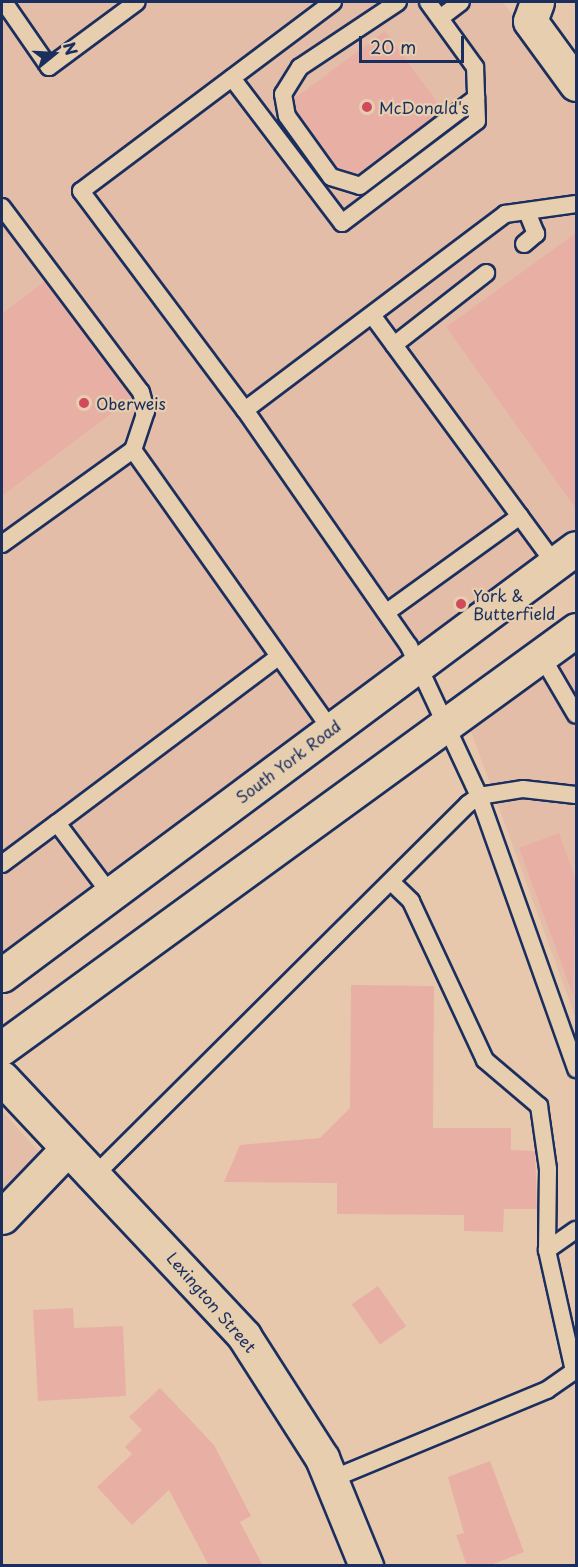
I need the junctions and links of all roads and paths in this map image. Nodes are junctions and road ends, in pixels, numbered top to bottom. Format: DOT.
graph roads {
  1 [pos="4,2"];
  2 [pos="137,2"];
  3 [pos="333,2"];
  4 [pos="398,2"];
  5 [pos="428,2"];
  6 [pos="461,2"];
  7 [pos="537,2"];
  8 [pos="440,18"];
  9 [pos="232,78"];
  10 [pos="576,84"];
  11 [pos="476,98"];
  12 [pos="576,204"];
  13 [pos="2,207"];
  14 [pos="527,212"];
  15 [pos="524,244"];
  16 [pos="486,273"];
  17 [pos="372,315"];
  18 [pos="394,345"];
  19 [pos="245,410"];
  20 [pos="133,450"];
  21 [pos="520,516"];
  22 [pos="2,543"];
  23 [pos="566,556"];
  24 [pos="387,612"];
  25 [pos="576,630"];
  26 [pos="542,655"];
  27 [pos="277,658"];
  28 [pos="417,664"];
  29 [pos="576,715"];
  30 [pos="446,724"];
  31 [pos="330,728"];
  32 [pos="576,795"];
  33 [pos="479,796"];
  34 [pos="57,823"];
  35 [pos="2,864"];
  36 [pos="391,882"];
  37 [pos="109,892"];
  38 [pos="2,975"];
  39 [pos="2,1048"];
  40 [pos="576,1069"];
  41 [pos="2,1078"];
  42 [pos="67,1149"];
  43 [pos="94,1176"];
  44 [pos="2,1217"];
  45 [pos="576,1230"];
  46 [pos="547,1250"];
  47 [pos="332,1479"];
  48 [pos="366,1566"];
  1 -- 2 [label="lane"];
  3 -- 9 [label="lane"];
  4 -- 11 [label="lane"];
  5 -- 8 [label="lane"];
  6 -- 8 [label="lane"];
  7 -- 10 [label="main road"];
  8 -- 11 [label="lane"];
  9 -- 11 [label="lane"];
  9 -- 19 [label="lane"];
  12 -- 14 [label="lane"];
  13 -- 20 [label="lane"];
  14 -- 15 [label="lane"];
  14 -- 17 [label="lane"];
  16 -- 18 [label="lane"];
  17 -- 18 [label="lane"];
  17 -- 19 [label="lane"];
  18 -- 21 [label="lane"];
  19 -- 24 [label="lane"];
  20 -- 22 [label="lane"];
  20 -- 27 [label="lane"];
  21 -- 23 [label="lane"];
  21 -- 24 [label="lane"];
  23 -- 28 [label="main road, South York Road"];
  24 -- 28 [label="lane"];
  25 -- 26 [label="main road"];
  26 -- 29 [label="lane"];
  26 -- 30 [label="main road"];
  27 -- 31 [label="lane"];
  27 -- 34 [label="lane"];
  28 -- 30 [label="lane"];
  28 -- 31 [label="main road, South York Road"];
  30 -- 33 [label="lane"];
  30 -- 39 [label="main road"];
  31 -- 37 [label="main road, South York Road"];
  32 -- 33 [label="lane"];
  33 -- 36 [label="lane"];
  33 -- 40 [label="lane"];
  34 -- 35 [label="lane"];
  34 -- 37 [label="lane"];
  36 -- 43 [label="lane"];
  36 -- 46 [label="lane"];
  37 -- 38 [label="main road, South York Road"];
  41 -- 42 [label="main road, Lexington Street"];
  42 -- 43 [label="main road, Lexington Street"];
  42 -- 44 [label="main road"];
  43 -- 47 [label="main road, Lexington Street"];
  45 -- 46 [label="lane"];
  46 -- 47 [label="lane"];
  47 -- 48 [label="main road, Lexington Street"];
}
